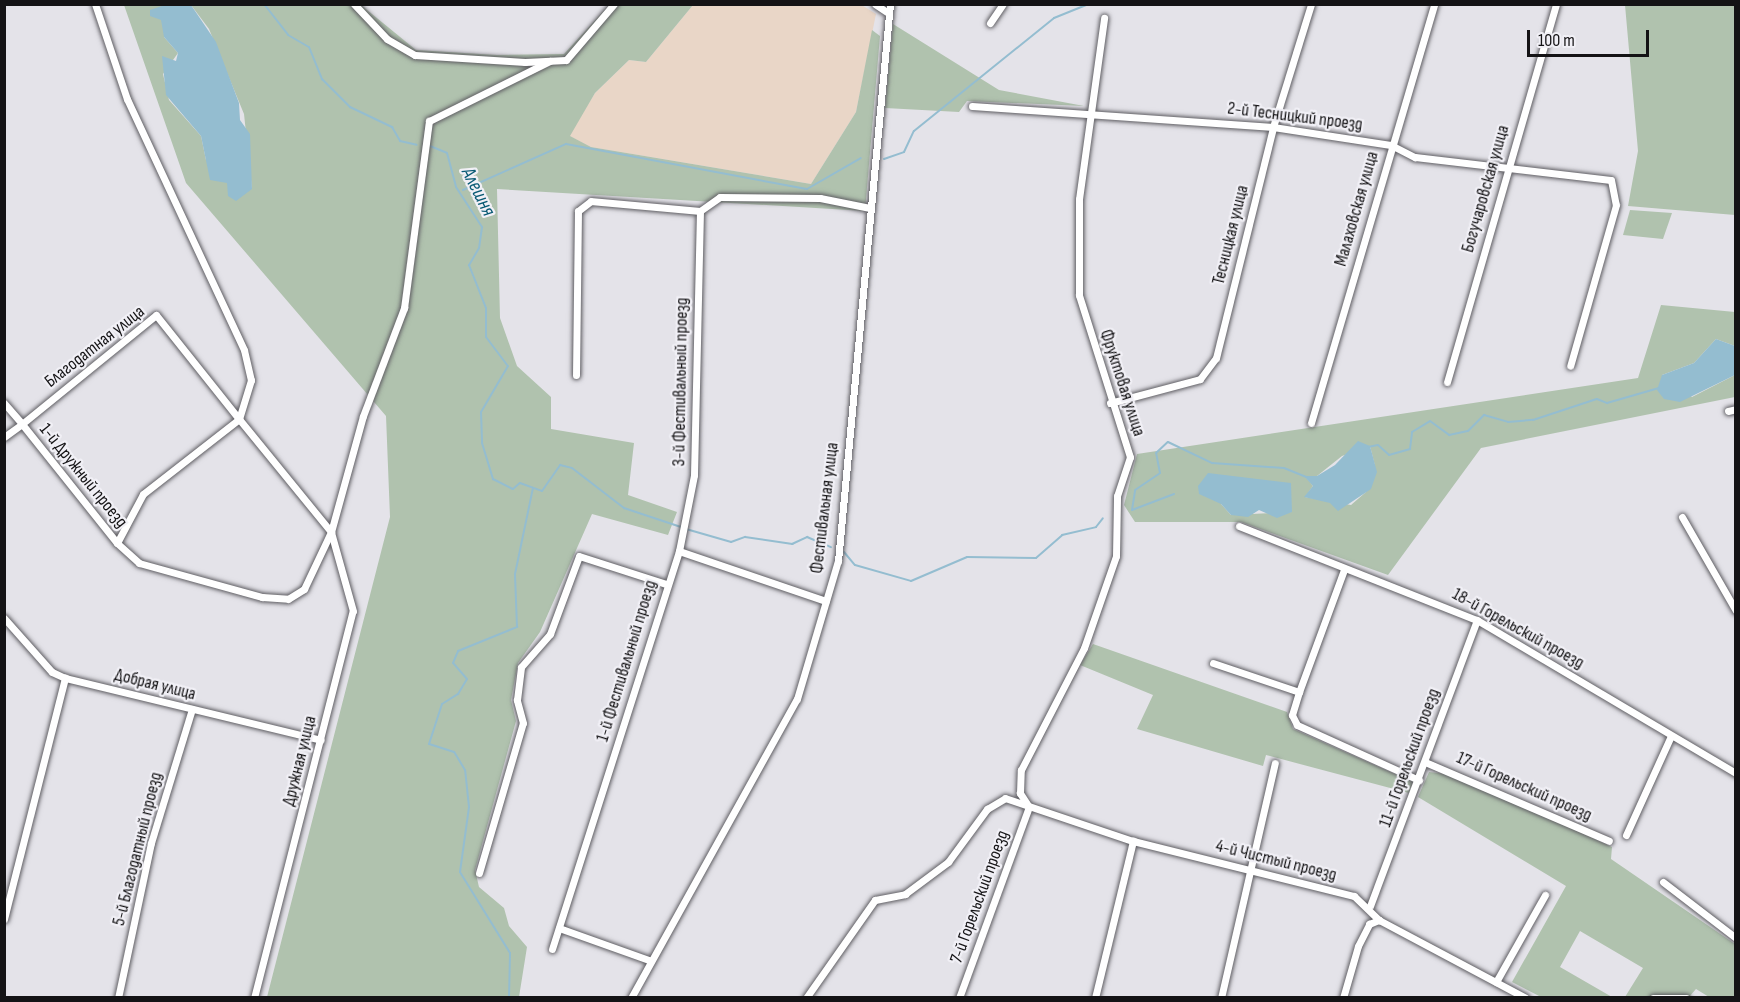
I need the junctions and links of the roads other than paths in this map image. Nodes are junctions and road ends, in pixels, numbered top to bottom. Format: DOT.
graph roads {
  1 [pos="95,4"];
  2 [pos="354,4"];
  3 [pos="614,4"];
  4 [pos="875,4"];
  5 [pos="890,4"];
  6 [pos="1003,4"];
  7 [pos="1311,4"];
  8 [pos="1434,4"];
  9 [pos="1556,4"];
  10 [pos="886,12"];
  11 [pos="1104,18"];
  12 [pos="990,23"];
  13 [pos="550,61"];
  14 [pos="972,106"];
  15 [pos="1089,113"];
  16 [pos="1273,127"];
  17 [pos="1392,145"];
  18 [pos="1506,169"];
  19 [pos="870,208"];
  20 [pos="700,211"];
  21 [pos="1570,366"];
  22 [pos="576,375"];
  23 [pos="1447,382"];
  24 [pos="4,403"];
  25 [pos="1110,403"];
  26 [pos="239,419"];
  27 [pos="1311,423"];
  28 [pos="22,424"];
  29 [pos="4,437"];
  30 [pos="1682,517"];
  31 [pos="1239,526"];
  32 [pos="331,532"];
  33 [pos="117,543"];
  34 [pos="680,551"];
  35 [pos="1344,570"];
  36 [pos="666,584"];
  37 [pos="826,601"];
  38 [pos="1736,611"];
  39 [pos="4,618"];
  40 [pos="1477,620"];
  41 [pos="1213,663"];
  42 [pos="65,678"];
  43 [pos="1299,692"];
  44 [pos="192,710"];
  45 [pos="1671,736"];
  46 [pos="321,741"];
  47 [pos="1425,762"];
  48 [pos="1275,763"];
  49 [pos="1736,773"];
  50 [pos="1419,780"];
  51 [pos="1029,807"];
  52 [pos="1626,835"];
  53 [pos="1133,841"];
  54 [pos="1609,841"];
  55 [pos="1251,871"];
  56 [pos="479,873"];
  57 [pos="1663,882"];
  58 [pos="1545,895"];
  59 [pos="1370,906"];
  60 [pos="4,919"];
  61 [pos="1378,920"];
  62 [pos="559,928"];
  63 [pos="1736,938"];
  64 [pos="552,949"];
  65 [pos="649,960"];
  66 [pos="1496,982"];
  67 [pos="118,998"];
  68 [pos="254,998"];
  69 [pos="631,998"];
  70 [pos="806,998"];
  71 [pos="959,998"];
  72 [pos="1095,998"];
  73 [pos="1221,998"];
  74 [pos="1343,998"];
  75 [pos="1526,998"];
  76 [pos="1653,998"];
  77 [pos="1686,998"];
  1 -- 26 [label="street"];
  2 -- 13 [label="street"];
  3 -- 13 [label="street"];
  4 -- 10 [label="street"];
  5 -- 10 [label="street"];
  6 -- 12 [label="street"];
  7 -- 16 [label="street, Тесницкая улица"];
  8 -- 17 [label="street, Малаховская улица"];
  9 -- 18 [label="street, Богучаровская улица"];
  10 -- 19 [label="street, Фестивальная улица"];
  11 -- 15 [label="street, Фруктовая улица"];
  13 -- 32 [label="street"];
  14 -- 15 [label="street, 2-й Тесницкий проезд"];
  15 -- 16 [label="street, 2-й Тесницкий проезд"];
  15 -- 25 [label="street, Фруктовая улица"];
  16 -- 17 [label="street, 2-й Тесницкий проезд"];
  16 -- 25 [label="street, Тесницкая улица"];
  17 -- 18 [label="street, 2-й Тесницкий проезд"];
  17 -- 27 [label="street, Малаховская улица"];
  18 -- 21 [label="street, 2-й Тесницкий проезд"];
  18 -- 23 [label="street, Богучаровская улица"];
  19 -- 20 [label="street"];
  19 -- 37 [label="street, Фестивальная улица"];
  20 -- 22 [label="street"];
  20 -- 34 [label="street, 3-й Фестивальный проезд"];
  24 -- 28 [label="street, 1-й Дружный проезд"];
  25 -- 51 [label="street, Фруктовая улица"];
  26 -- 28 [label="street, Благодатная улица"];
  26 -- 32 [label="street"];
  26 -- 33 [label="street, 1-й Дружный проезд"];
  28 -- 29 [label="street, Благодатная улица"];
  28 -- 33 [label="street, 1-й Дружный проезд"];
  30 -- 38 [label="street"];
  31 -- 35 [label="street, 18-й Горельский проезд"];
  32 -- 33 [label="street"];
  32 -- 46 [label="street, Дружная улица"];
  34 -- 36 [label="street, 1-й Фестивальный проезд"];
  34 -- 37 [label="street"];
  35 -- 40 [label="street, 18-й Горельский проезд"];
  35 -- 43 [label="street"];
  36 -- 56 [label="street"];
  36 -- 62 [label="street, 1-й Фестивальный проезд"];
  37 -- 65 [label="street, Фестивальная улица"];
  39 -- 42 [label="street, Добрая улица"];
  40 -- 45 [label="street, 18-й Горельский проезд"];
  40 -- 47 [label="street, 11-й Горельский проезд"];
  41 -- 43 [label="street"];
  42 -- 44 [label="street, Добрая улица"];
  42 -- 60 [label="street"];
  43 -- 50 [label="street"];
  44 -- 46 [label="street, Добрая улица"];
  44 -- 67 [label="street, 5-й Благодатный проезд"];
  45 -- 49 [label="street, 18-й Горельский проезд"];
  45 -- 52 [label="street"];
  46 -- 68 [label="street, Дружная улица"];
  47 -- 50 [label="street, 11-й Горельский проезд"];
  47 -- 54 [label="street, 17-й Горельский проезд"];
  48 -- 55 [label="street"];
  50 -- 59 [label="street, 11-й Горельский проезд"];
  51 -- 53 [label="street, 4-й Чистый проезд"];
  51 -- 70 [label="street, 4-й Чистый проезд"];
  51 -- 71 [label="street, 7-й Горельский проезд"];
  53 -- 55 [label="street, 4-й Чистый проезд"];
  53 -- 72 [label="street"];
  55 -- 59 [label="street, 4-й Чистый проезд"];
  55 -- 73 [label="street"];
  57 -- 63 [label="street"];
  58 -- 66 [label="street"];
  59 -- 61 [label="street"];
  61 -- 66 [label="street"];
  61 -- 74 [label="street"];
  62 -- 64 [label="street, 1-й Фестивальный проезд"];
  62 -- 65 [label="street"];
  65 -- 69 [label="street, Фестивальная улица"];
  66 -- 75 [label="street"];
  76 -- 77 [label="street"];
}
